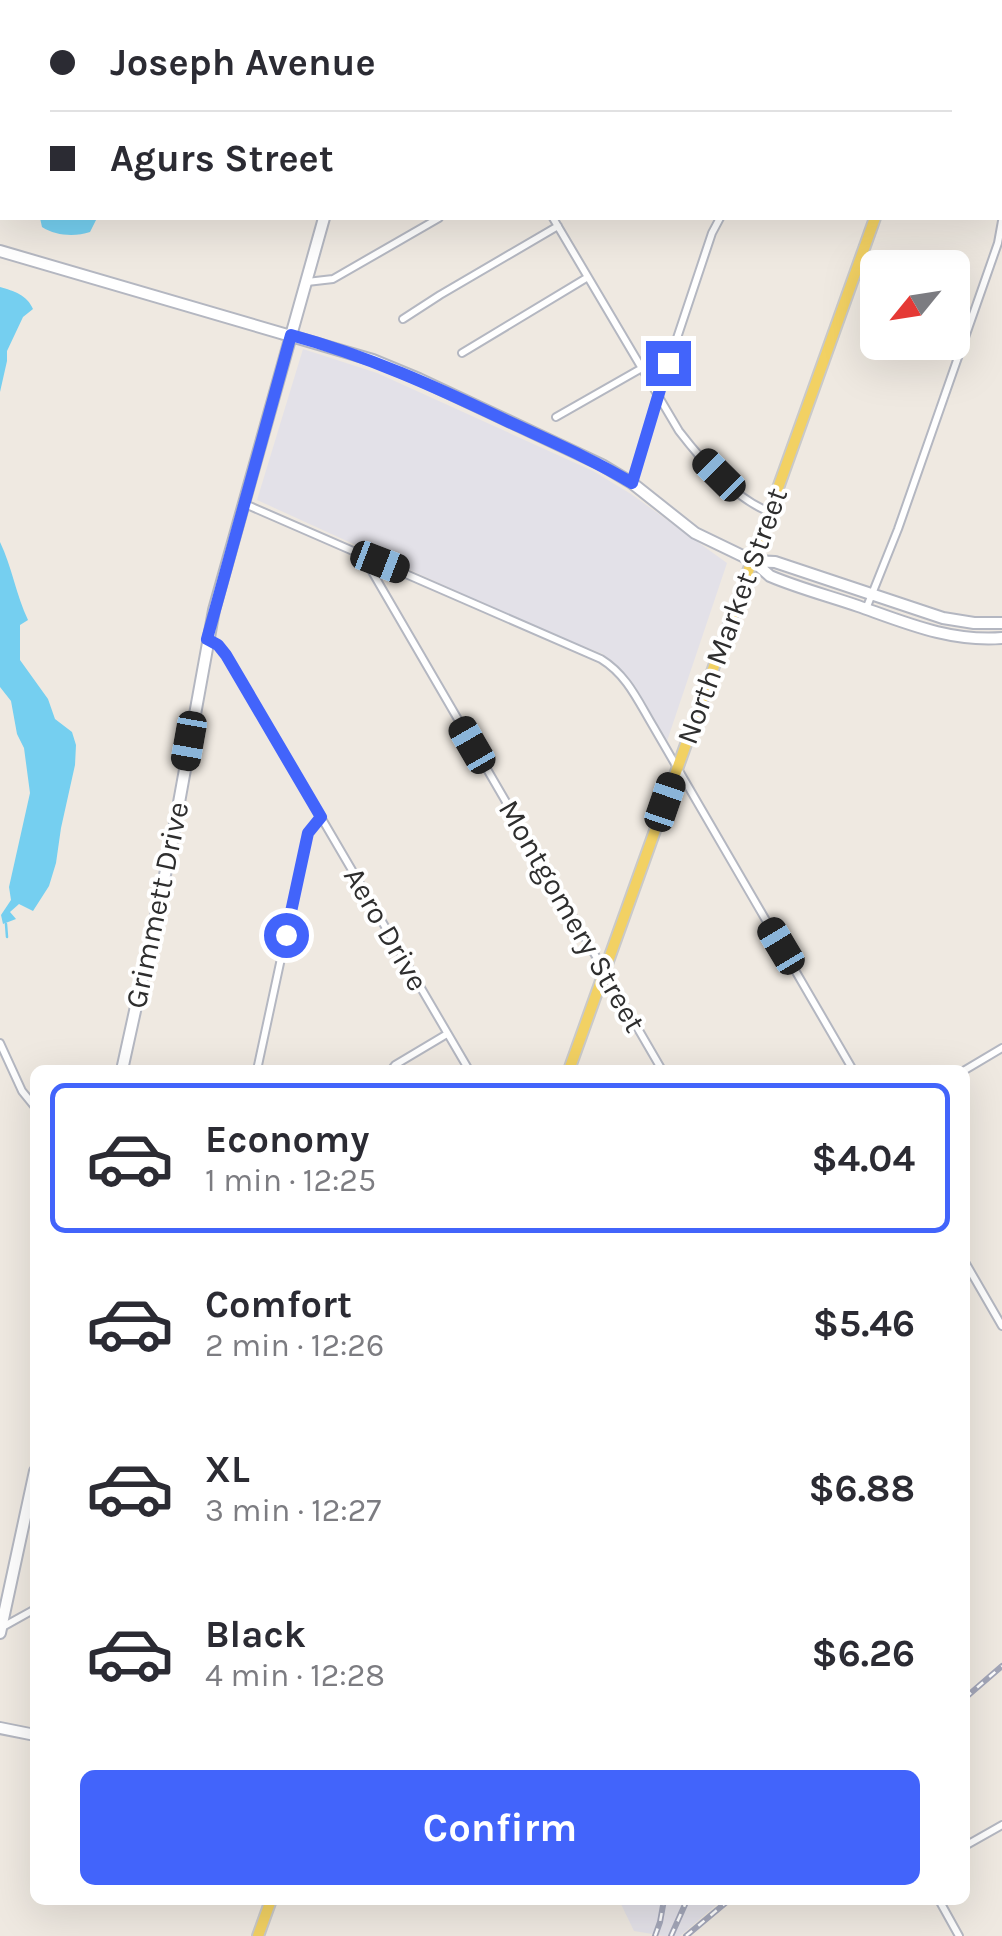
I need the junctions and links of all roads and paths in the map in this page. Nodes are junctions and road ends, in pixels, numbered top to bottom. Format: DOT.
graph roads {
  1 [pos="323,220"];
  2 [pos="435,220"];
  3 [pos="554,220"];
  4 [pos="719,220"];
  5 [pos="874,220"];
  6 [pos="1002,221"];
  7 [pos="558,226"];
  8 [pos="0,251"];
  9 [pos="588,277"];
  10 [pos="306,282"];
  11 [pos="403,319"];
  12 [pos="291,335"];
  13 [pos="462,353"];
  14 [pos="642,368"];
  15 [pos="658,396"];
  16 [pos="556,417"];
  17 [pos="632,483"];
  18 [pos="244,503"];
  19 [pos="770,512"];
  20 [pos="362,555"];
  21 [pos="753,561"];
  22 [pos="872,595"];
  23 [pos="866,609"];
  24 [pos="1002,623"];
  25 [pos="1002,638"];
  26 [pos="207,639"];
  27 [pos="677,766"];
  28 [pos="321,817"];
  29 [pos="604,972"];
  30 [pos="447,1034"];
  31 [pos="0,1043"];
  32 [pos="1002,1048"];
  33 [pos="123,1065"];
  34 [pos="258,1065"];
  35 [pos="394,1065"];
  36 [pos="465,1065"];
  37 [pos="570,1065"];
  38 [pos="659,1065"];
  39 [pos="850,1065"];
  40 [pos="970,1067"];
  41 [pos="30,1101"];
  42 [pos="970,1271"];
  43 [pos="1002,1326"];
  44 [pos="30,1494"];
  45 [pos="30,1613"];
  46 [pos="0,1630"];
  47 [pos="0,1728"];
  48 [pos="30,1735"];
  49 [pos="1002,1825"];
  50 [pos="970,1843"];
  51 [pos="269,1905"];
  52 [pos="942,1905"];
  53 [pos="258,1936"];
  54 [pos="959,1936"];
  1 -- 10 [label="main road, Grimmett Drive"];
  2 -- 10 [label="street"];
  3 -- 7 [label="street"];
  4 -- 15 [label="street"];
  5 -- 19 [label="main road, North Market Street"];
  6 -- 22 [label="street"];
  7 -- 9 [label="street"];
  7 -- 11 [label="street"];
  8 -- 12 [label="main road"];
  9 -- 13 [label="street"];
  9 -- 14 [label="street"];
  10 -- 12 [label="main road, Grimmett Drive"];
  12 -- 17 [label="main road"];
  12 -- 18 [label="main road, Grimmett Drive"];
  14 -- 15 [label="street"];
  14 -- 16 [label="street"];
  15 -- 17 [label="street"];
  15 -- 19 [label="street"];
  17 -- 21 [label="main road"];
  18 -- 20 [label="street"];
  18 -- 26 [label="main road, Grimmett Drive"];
  19 -- 21 [label="main road, North Market Street"];
  20 -- 27 [label="street"];
  20 -- 29 [label="street, Montgomery Street"];
  21 -- 22 [label="main road"];
  21 -- 23 [label="main road"];
  21 -- 27 [label="main road, North Market Street"];
  22 -- 23 [label="street"];
  22 -- 24 [label="main road"];
  23 -- 25 [label="main road"];
  26 -- 28 [label="street, Aero Drive"];
  26 -- 33 [label="main road, Grimmett Drive"];
  27 -- 29 [label="main road, North Market Street"];
  27 -- 39 [label="street"];
  28 -- 30 [label="street, Aero Drive"];
  28 -- 34 [label="street"];
  29 -- 37 [label="main road, North Market Street"];
  29 -- 38 [label="street, Montgomery Street"];
  30 -- 35 [label="street"];
  30 -- 36 [label="street, Aero Drive"];
  31 -- 41 [label="street"];
  32 -- 40 [label="street"];
  42 -- 43 [label="street"];
  44 -- 46 [label="main road"];
  45 -- 46 [label="street"];
  47 -- 48 [label="main road"];
  49 -- 50 [label="street"];
  51 -- 53 [label="main road"];
  52 -- 54 [label="street"];
}
